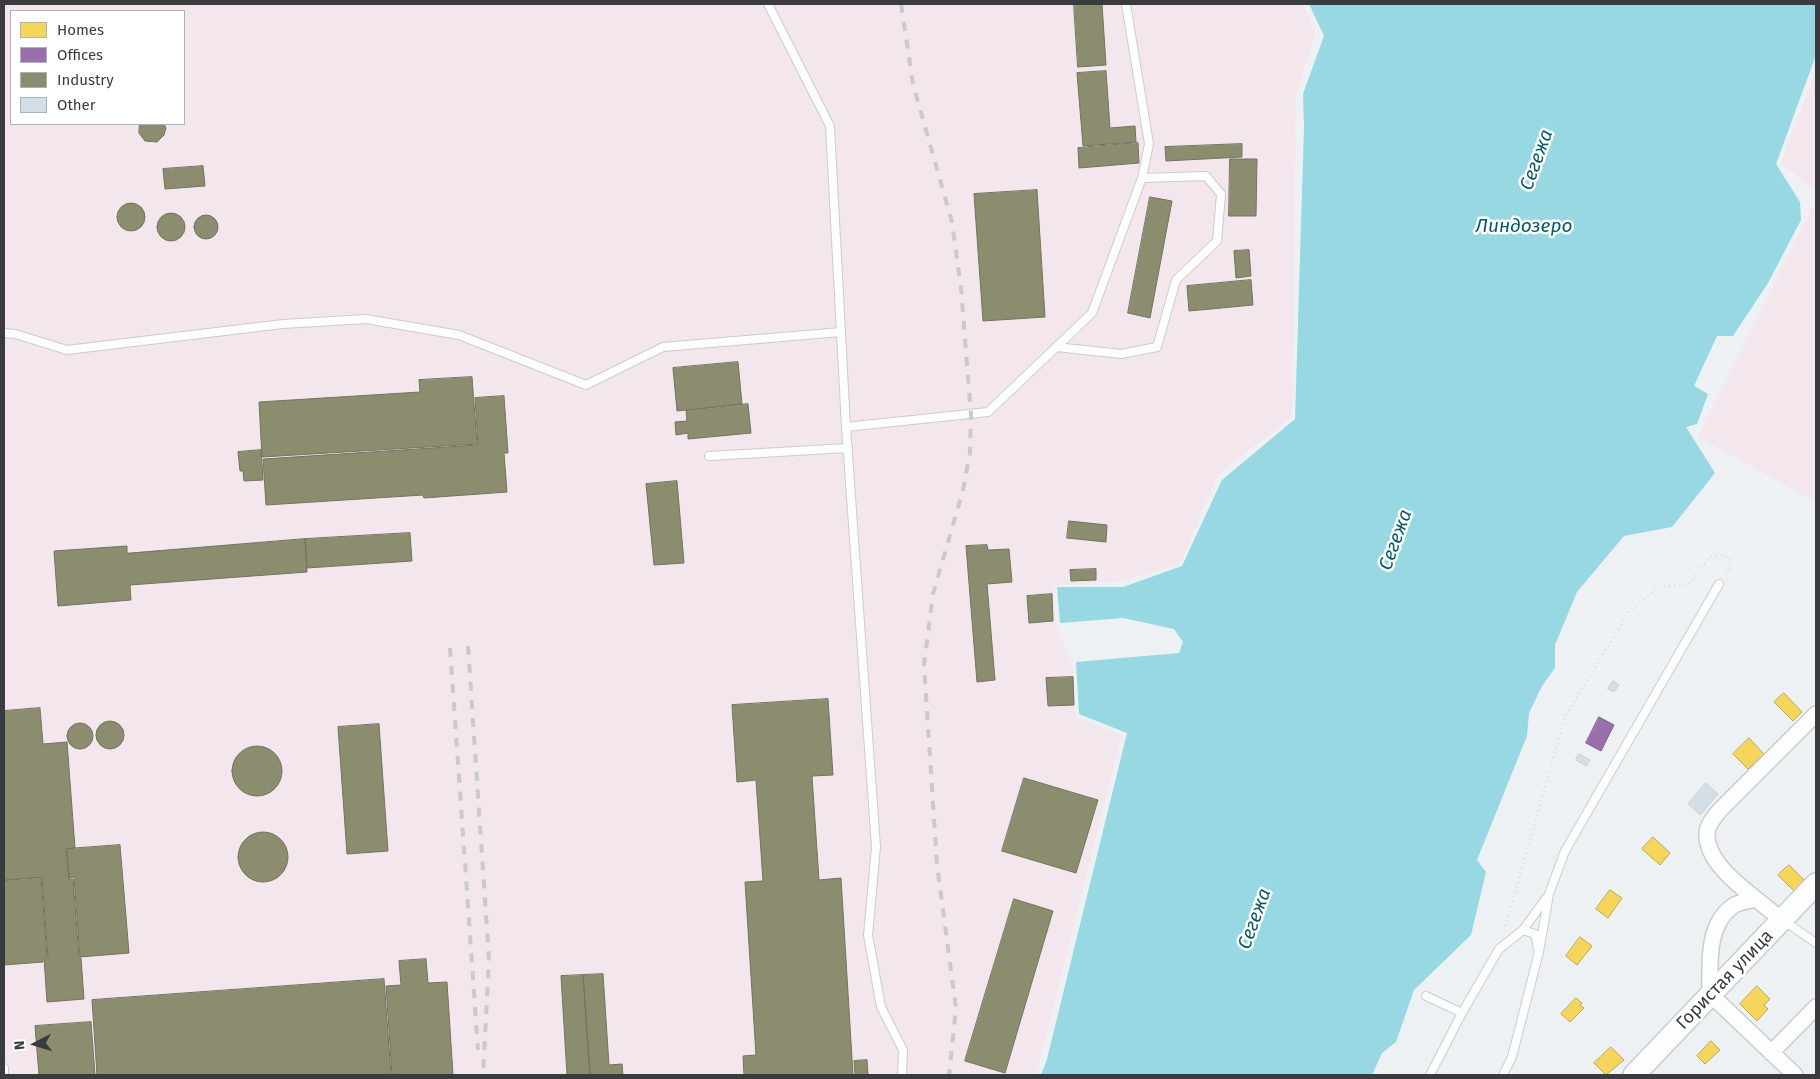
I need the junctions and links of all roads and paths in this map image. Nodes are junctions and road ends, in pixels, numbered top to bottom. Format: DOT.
graph roads {
  1 [pos="768,4"];
  2 [pos="1126,4"];
  3 [pos="1142,178"];
  4 [pos="841,332"];
  5 [pos="4,333"];
  6 [pos="1056,347"];
  7 [pos="846,426"];
  8 [pos="848,448"];
  9 [pos="709,456"];
  10 [pos="1720,584"];
  11 [pos="1816,714"];
  12 [pos="1816,884"];
  13 [pos="1549,894"];
  14 [pos="1756,899"];
  15 [pos="1782,920"];
  16 [pos="1523,930"];
  17 [pos="1816,943"];
  18 [pos="1499,949"];
  19 [pos="1538,952"];
  20 [pos="1710,994"];
  21 [pos="1426,996"];
  22 [pos="1816,1007"];
  23 [pos="1462,1013"];
  24 [pos="1771,1053"];
  25 [pos="4,1068"];
  26 [pos="4,1075"];
  27 [pos="902,1075"];
  28 [pos="1430,1075"];
  29 [pos="1503,1075"];
  30 [pos="1634,1075"];
  31 [pos="1795,1075"];
  1 -- 4 [label="lane"];
  2 -- 3 [label="lane"];
  3 -- 6 [label="lane"];
  3 -- 6 [label="lane"];
  4 -- 5 [label="lane"];
  4 -- 7 [label="lane"];
  6 -- 7 [label="lane"];
  7 -- 8 [label="lane"];
  8 -- 9 [label="lane"];
  8 -- 27 [label="lane"];
  10 -- 13 [label="lane"];
  10 -- 18 [label="path"];
  11 -- 14 [label="street"];
  12 -- 15 [label="street, Гористая улица"];
  13 -- 16 [label="lane"];
  13 -- 19 [label="lane"];
  14 -- 15 [label="street"];
  14 -- 20 [label="street"];
  15 -- 17 [label="lane"];
  15 -- 20 [label="street, Гористая улица"];
  16 -- 18 [label="lane"];
  16 -- 19 [label="lane"];
  18 -- 23 [label="lane"];
  19 -- 29 [label="lane"];
  20 -- 24 [label="street"];
  20 -- 30 [label="street, Гористая улица"];
  21 -- 23 [label="lane"];
  22 -- 24 [label="street"];
  23 -- 28 [label="lane"];
  24 -- 31 [label="street"];
  25 -- 26 [label="lane"];
}
